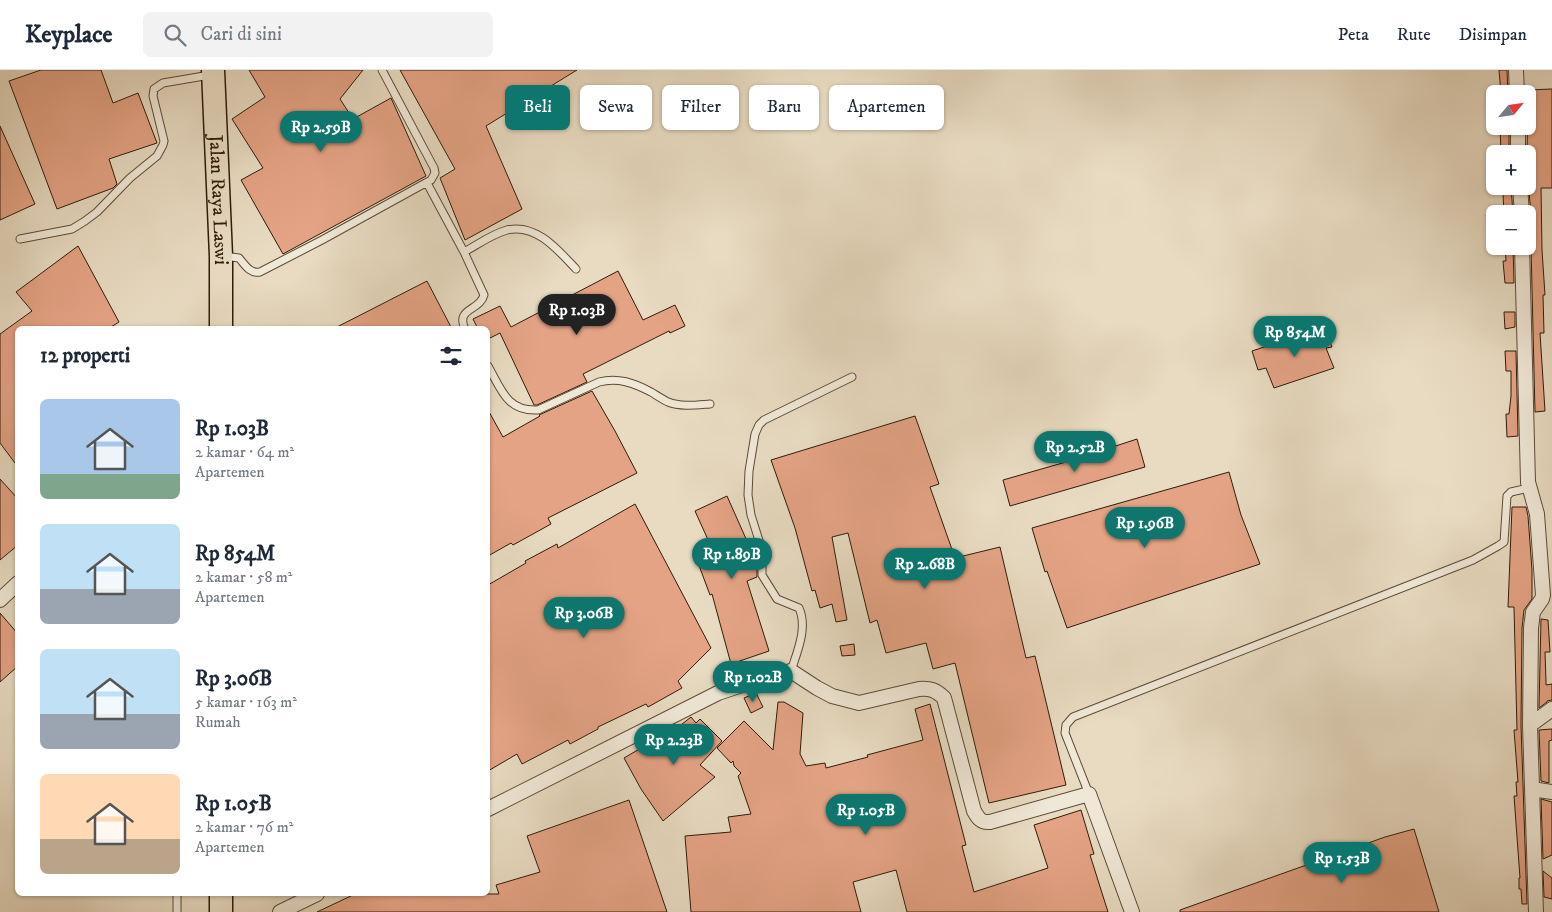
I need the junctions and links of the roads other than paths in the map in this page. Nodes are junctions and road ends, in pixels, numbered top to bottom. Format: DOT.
graph roads {
  1 [pos="382,70"];
  2 [pos="1516,70"];
  3 [pos="213,72"];
  4 [pos="1517,85"];
  5 [pos="427,183"];
  6 [pos="20,239"];
  7 [pos="464,252"];
  8 [pos="1522,255"];
  9 [pos="221,256"];
  10 [pos="576,269"];
  11 [pos="221,326"];
  12 [pos="464,326"];
  13 [pos="490,369"];
  14 [pos="852,377"];
  15 [pos="710,404"];
  16 [pos="1528,488"];
  17 [pos="15,587"];
  18 [pos="0,600"];
  19 [pos="791,671"];
  20 [pos="1552,708"];
  21 [pos="1530,725"];
  22 [pos="1532,789"];
  23 [pos="1552,792"];
  24 [pos="1089,794"];
  25 [pos="490,808"];
  26 [pos="177,896"];
  27 [pos="221,896"];
  28 [pos="313,896"];
  29 [pos="177,912"];
  30 [pos="221,912"];
  31 [pos="280,912"];
  32 [pos="1132,912"];
  33 [pos="1536,912"];
  1 -- 5 [label="lane"];
  2 -- 4 [label="street"];
  3 -- 6 [label="lane"];
  3 -- 9 [label="main road, Jalan Raya Laswi"];
  5 -- 7 [label="lane"];
  5 -- 9 [label="lane"];
  7 -- 10 [label="lane"];
  7 -- 12 [label="lane"];
  8 -- 16 [label="street"];
  9 -- 11 [label="main road, Jalan Raya Laswi"];
  13 -- 15 [label="lane"];
  14 -- 19 [label="lane"];
  16 -- 21 [label="street"];
  16 -- 24 [label="lane"];
  17 -- 18 [label="street"];
  19 -- 24 [label="street"];
  19 -- 25 [label="street"];
  20 -- 21 [label="street"];
  21 -- 22 [label="street"];
  22 -- 23 [label="street"];
  22 -- 33 [label="street"];
  24 -- 32 [label="street"];
  26 -- 29 [label="lane"];
  27 -- 30 [label="main road"];
  28 -- 31 [label="street"];
}
